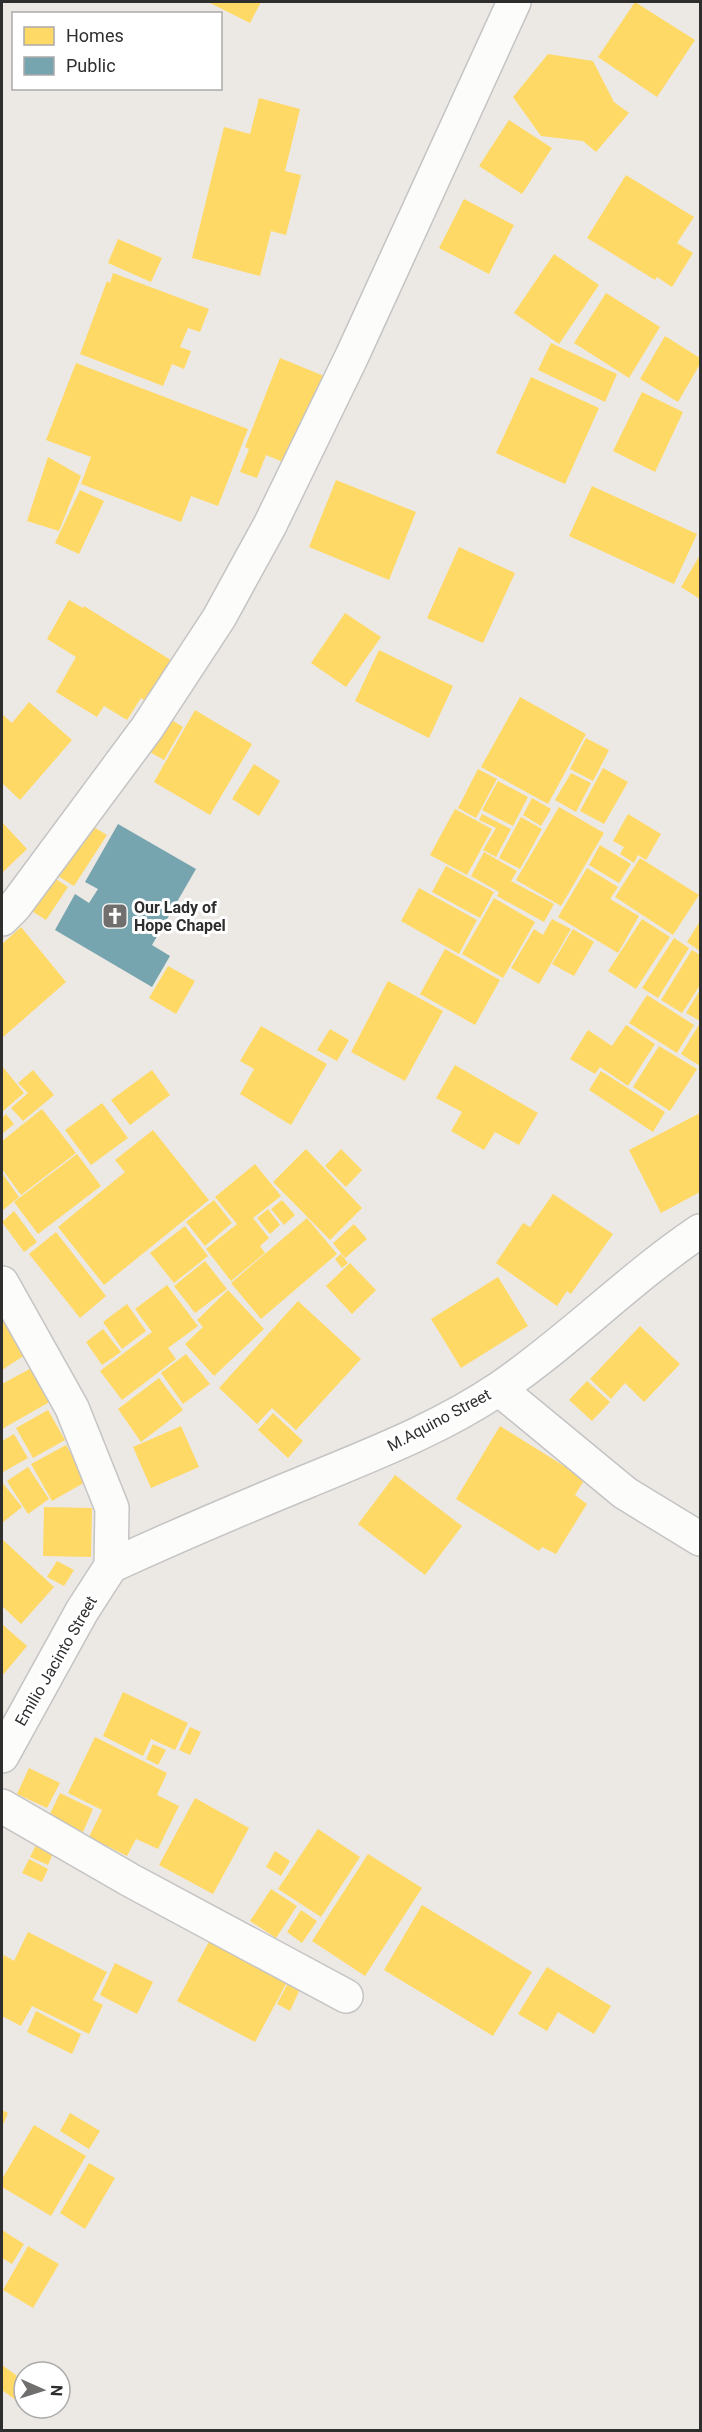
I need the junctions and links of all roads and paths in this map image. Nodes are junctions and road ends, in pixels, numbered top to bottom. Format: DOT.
graph roads {
  1 [pos="514,2"];
  2 [pos="2,919"];
  3 [pos="700,1231"];
  4 [pos="2,1283"];
  5 [pos="499,1389"];
  6 [pos="700,1539"];
  7 [pos="111,1566"];
  8 [pos="2,1756"];
  9 [pos="2,1806"];
  10 [pos="346,1996"];
  1 -- 2 [label="street"];
  3 -- 5 [label="street, M.Aquino Street"];
  4 -- 7 [label="street"];
  5 -- 6 [label="street"];
  5 -- 7 [label="street, M.Aquino Street"];
  7 -- 8 [label="street, Emilio Jacinto Street"];
  9 -- 10 [label="street"];
}
